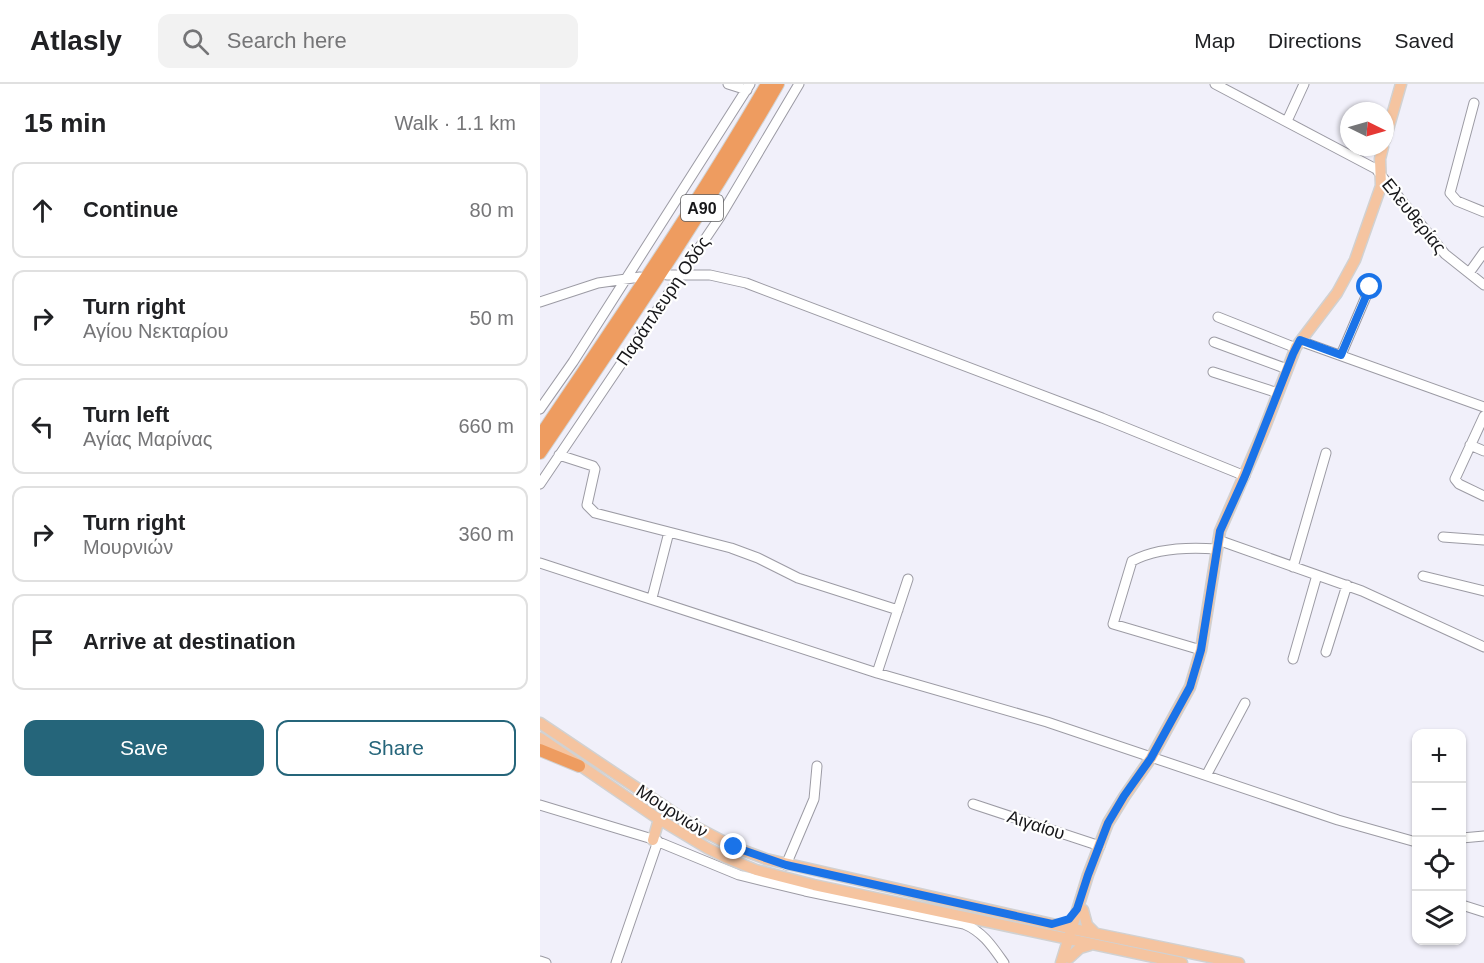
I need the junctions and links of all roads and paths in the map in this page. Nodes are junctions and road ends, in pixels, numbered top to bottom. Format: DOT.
graph roads {
  1 [pos="728,84"];
  2 [pos="767,84"];
  3 [pos="778,84"];
  4 [pos="799,84"];
  5 [pos="1215,84"];
  6 [pos="1304,84"];
  7 [pos="1401,84"];
  8 [pos="748,87"];
  9 [pos="1474,103"];
  10 [pos="1394,108"];
  11 [pos="1287,121"];
  12 [pos="1381,156"];
  13 [pos="1382,177"];
  14 [pos="1484,212"];
  15 [pos="1484,252"];
  16 [pos="1469,273"];
  17 [pos="668,275"];
  18 [pos="679,275"];
  19 [pos="627,277"];
  20 [pos="640,277"];
  21 [pos="1484,285"];
  22 [pos="1370,287"];
  23 [pos="540,302"];
  24 [pos="1218,317"];
  25 [pos="1214,342"];
  26 [pos="1298,344"];
  27 [pos="1341,355"];
  28 [pos="1287,369"];
  29 [pos="1213,372"];
  30 [pos="1278,393"];
  31 [pos="1484,406"];
  32 [pos="540,409"];
  33 [pos="1484,416"];
  34 [pos="540,436"];
  35 [pos="1470,445"];
  36 [pos="1484,451"];
  37 [pos="540,453"];
  38 [pos="1326,453"];
  39 [pos="560,455"];
  40 [pos="1245,476"];
  41 [pos="1484,483"];
  42 [pos="540,484"];
  43 [pos="1481,495"];
  44 [pos="669,532"];
  45 [pos="1443,537"];
  46 [pos="1484,540"];
  47 [pos="1217,544"];
  48 [pos="540,563"];
  49 [pos="1293,567"];
  50 [pos="1317,575"];
  51 [pos="1423,576"];
  52 [pos="908,579"];
  53 [pos="1347,585"];
  54 [pos="1484,591"];
  55 [pos="652,598"];
  56 [pos="898,610"];
  57 [pos="1484,647"];
  58 [pos="1201,650"];
  59 [pos="1326,652"];
  60 [pos="1293,659"];
  61 [pos="877,673"];
  62 [pos="1245,703"];
  63 [pos="540,723"];
  64 [pos="540,738"];
  65 [pos="540,750"];
  66 [pos="1151,758"];
  67 [pos="579,766"];
  68 [pos="817,766"];
  69 [pos="1207,774"];
  70 [pos="973,804"];
  71 [pos="540,805"];
  72 [pos="659,819"];
  73 [pos="1484,836"];
  74 [pos="1466,838"];
  75 [pos="656,840"];
  76 [pos="1412,841"];
  77 [pos="1100,846"];
  78 [pos="786,865"];
  79 [pos="1466,907"];
  80 [pos="1080,909"];
  81 [pos="1484,912"];
  82 [pos="1052,929"];
  83 [pos="1073,935"];
  84 [pos="1095,939"];
  85 [pos="1065,960"];
  86 [pos="540,961"];
  87 [pos="546,963"];
  88 [pos="616,963"];
  89 [pos="1004,963"];
  90 [pos="1182,963"];
  91 [pos="1239,963"];
  1 -- 8 [label="street"];
  2 -- 34 [label="highway, Α90"];
  3 -- 37 [label="highway, Α90"];
  4 -- 18 [label="street, Παράπλευρη Οδός"];
  5 -- 11 [label="street, Ελευθερίας"];
  6 -- 11 [label="street"];
  7 -- 10 [label="main road"];
  8 -- 19 [label="street"];
  9 -- 14 [label="street"];
  11 -- 13 [label="street, Ελευθερίας"];
  12 -- 13 [label="main road"];
  13 -- 16 [label="street, Ελευθερίας"];
  13 -- 26 [label="main road"];
  15 -- 16 [label="street"];
  16 -- 21 [label="street, Ελευθερίας"];
  17 -- 18 [label="street"];
  18 -- 39 [label="street, Παράπλευρη Οδός"];
  18 -- 40 [label="street"];
  19 -- 20 [label="street"];
  19 -- 23 [label="street"];
  19 -- 32 [label="street"];
  22 -- 27 [label="street"];
  24 -- 26 [label="street"];
  25 -- 28 [label="street"];
  26 -- 27 [label="street"];
  26 -- 28 [label="main road"];
  27 -- 31 [label="street"];
  28 -- 30 [label="main road"];
  29 -- 30 [label="street"];
  30 -- 40 [label="main road"];
  33 -- 35 [label="street"];
  35 -- 36 [label="street"];
  35 -- 43 [label="street"];
  38 -- 49 [label="street"];
  39 -- 42 [label="street, Παράπλευρη Οδός"];
  39 -- 44 [label="street"];
  40 -- 47 [label="main road"];
  41 -- 43 [label="street"];
  44 -- 55 [label="street"];
  44 -- 56 [label="street"];
  45 -- 46 [label="street"];
  47 -- 49 [label="street"];
  47 -- 58 [label="main road"];
  47 -- 58 [label="street"];
  48 -- 55 [label="street"];
  49 -- 50 [label="street"];
  50 -- 53 [label="street"];
  50 -- 60 [label="street"];
  51 -- 54 [label="street"];
  52 -- 56 [label="street"];
  53 -- 57 [label="street"];
  53 -- 59 [label="street"];
  55 -- 61 [label="street"];
  56 -- 61 [label="street"];
  58 -- 66 [label="main road"];
  61 -- 66 [label="street"];
  62 -- 69 [label="street"];
  63 -- 78 [label="main road, Μουρνιών"];
  64 -- 67 [label="main road"];
  65 -- 67 [label="highway"];
  66 -- 69 [label="street"];
  66 -- 77 [label="main road"];
  67 -- 72 [label="main road"];
  68 -- 78 [label="street"];
  69 -- 76 [label="street"];
  70 -- 77 [label="street, Αιγαίου"];
  71 -- 75 [label="street"];
  72 -- 75 [label="main road"];
  72 -- 82 [label="main road"];
  73 -- 74 [label="street"];
  75 -- 88 [label="street"];
  75 -- 89 [label="street"];
  77 -- 80 [label="main road"];
  78 -- 82 [label="main road, Μουρνιών"];
  79 -- 81 [label="street"];
  80 -- 82 [label="main road"];
  80 -- 83 [label="main road"];
  80 -- 84 [label="main road"];
  82 -- 83 [label="main road"];
  82 -- 85 [label="main road"];
  83 -- 84 [label="main road"];
  83 -- 85 [label="main road"];
  84 -- 85 [label="main road"];
  84 -- 90 [label="main road"];
  84 -- 91 [label="main road"];
  86 -- 87 [label="street"];
}
